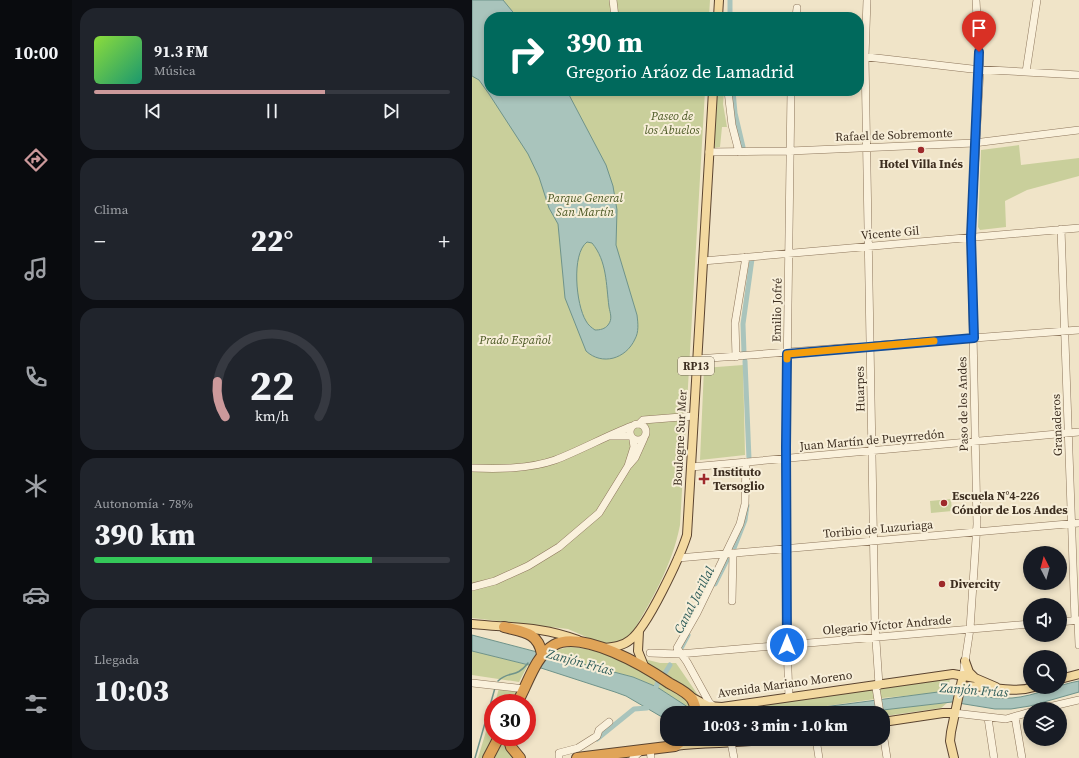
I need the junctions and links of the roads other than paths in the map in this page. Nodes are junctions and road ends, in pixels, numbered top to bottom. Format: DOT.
graph roads {
  1 [pos="612,0"];
  2 [pos="719,0"];
  3 [pos="867,0"];
  4 [pos="976,0"];
  5 [pos="1036,0"];
  6 [pos="797,8"];
  7 [pos="614,12"];
  8 [pos="718,12"];
  9 [pos="797,12"];
  10 [pos="864,34"];
  11 [pos="864,57"];
  12 [pos="980,69"];
  13 [pos="1026,72"];
  14 [pos="1079,75"];
  15 [pos="713,96"];
  16 [pos="729,96"];
  17 [pos="791,96"];
  18 [pos="864,96"];
  19 [pos="1079,130"];
  20 [pos="974,143"];
  21 [pos="866,146"];
  22 [pos="790,151"];
  23 [pos="709,152"];
  24 [pos="739,152"];
  25 [pos="1079,228"];
  26 [pos="1061,230"];
  27 [pos="971,237"];
  28 [pos="868,246"];
  29 [pos="789,253"];
  30 [pos="746,257"];
  31 [pos="703,261"];
  32 [pos="1079,330"];
  33 [pos="1065,331"];
  34 [pos="974,338"];
  35 [pos="870,345"];
  36 [pos="787,354"];
  37 [pos="736,357"];
  38 [pos="697,359"];
  39 [pos="694,416"];
  40 [pos="666,419"];
  41 [pos="635,425"];
  42 [pos="1079,432"];
  43 [pos="1069,433"];
  44 [pos="645,435"];
  45 [pos="606,436"];
  46 [pos="632,438"];
  47 [pos="975,442"];
  48 [pos="872,451"];
  49 [pos="786,458"];
  50 [pos="746,462"];
  51 [pos="628,466"];
  52 [pos="691,467"];
  53 [pos="472,468"];
  54 [pos="1075,523"];
  55 [pos="977,532"];
  56 [pos="874,541"];
  57 [pos="787,548"];
  58 [pos="730,553"];
  59 [pos="678,558"];
  60 [pos="472,587"];
  61 [pos="732,601"];
  62 [pos="1077,620"];
  63 [pos="1067,621"];
  64 [pos="472,624"];
  65 [pos="1023,625"];
  66 [pos="504,627"];
  67 [pos="970,629"];
  68 [pos="639,631"];
  69 [pos="876,637"];
  70 [pos="590,644"];
  71 [pos="787,645"];
  72 [pos="1078,645"];
  73 [pos="604,648"];
  74 [pos="650,653"];
  75 [pos="542,654"];
  76 [pos="680,654"];
  77 [pos="965,661"];
  78 [pos="644,666"];
  79 [pos="1079,674"];
  80 [pos="962,675"];
  81 [pos="1067,677"];
  82 [pos="975,678"];
  83 [pos="472,683"];
  84 [pos="879,685"];
  85 [pos="996,688"];
  86 [pos="525,689"];
  87 [pos="1023,689"];
  88 [pos="959,690"];
  89 [pos="522,694"];
  90 [pos="691,697"];
  91 [pos="789,698"];
  92 [pos="1079,700"];
  93 [pos="1067,703"];
  94 [pos="694,706"];
  95 [pos="710,706"];
  96 [pos="713,706"];
  97 [pos="722,706"];
  98 [pos="879,706"];
  99 [pos="954,713"];
  100 [pos="1023,714"];
  101 [pos="1015,717"];
  102 [pos="988,718"];
  103 [pos="890,721"];
  104 [pos="609,722"];
  105 [pos="494,746"];
  106 [pos="511,746"];
  107 [pos="675,746"];
  108 [pos="732,746"];
  109 [pos="817,746"];
  110 [pos="885,746"];
  111 [pos="642,753"];
  112 [pos="488,758"];
  113 [pos="520,758"];
  114 [pos="559,758"];
  115 [pos="577,758"];
  116 [pos="608,758"];
  117 [pos="734,758"];
  118 [pos="819,758"];
  119 [pos="887,758"];
  120 [pos="954,758"];
  121 [pos="994,758"];
  122 [pos="1022,758"];
  1 -- 7 [label="street"];
  2 -- 8 [label="main road"];
  3 -- 10 [label="street, Huarpes"];
  4 -- 12 [label="street, Paso de los Andes"];
  5 -- 13 [label="street"];
  6 -- 9 [label="street"];
  11 -- 12 [label="street"];
  12 -- 13 [label="street"];
  12 -- 20 [label="street, Paso de los Andes"];
  13 -- 14 [label="street"];
  15 -- 23 [label="main road, Boulogne Sur Mer / RP13"];
  16 -- 24 [label="street"];
  17 -- 22 [label="street, Emilio Jofré"];
  18 -- 21 [label="street, Huarpes"];
  19 -- 20 [label="street, Rafael de Sobremonte"];
  20 -- 21 [label="street, Rafael de Sobremonte"];
  20 -- 27 [label="street, Paso de los Andes"];
  21 -- 22 [label="street, Rafael de Sobremonte"];
  21 -- 28 [label="street, Huarpes"];
  22 -- 24 [label="street, Rafael de Sobremonte"];
  22 -- 29 [label="street, Emilio Jofré"];
  23 -- 24 [label="street, Rafael de Sobremonte"];
  23 -- 31 [label="main road, Boulogne Sur Mer / RP13"];
  25 -- 26 [label="street, Vicente Gil"];
  26 -- 27 [label="street, Vicente Gil"];
  26 -- 33 [label="street, Granaderos"];
  27 -- 28 [label="street, Vicente Gil"];
  27 -- 34 [label="street, Paso de los Andes"];
  28 -- 29 [label="street, Vicente Gil"];
  28 -- 35 [label="street, Huarpes"];
  29 -- 30 [label="street, Vicente Gil"];
  29 -- 36 [label="street, Emilio Jofré"];
  30 -- 31 [label="street, Vicente Gil"];
  30 -- 37 [label="street"];
  31 -- 38 [label="main road, Boulogne Sur Mer / RP13"];
  32 -- 33 [label="street"];
  33 -- 34 [label="street"];
  33 -- 43 [label="street, Granaderos"];
  34 -- 35 [label="street"];
  34 -- 47 [label="street, Paso de los Andes"];
  35 -- 36 [label="street"];
  35 -- 48 [label="street, Huarpes"];
  36 -- 37 [label="street"];
  36 -- 49 [label="street, Emilio Jofré"];
  37 -- 38 [label="street"];
  38 -- 39 [label="main road, Boulogne Sur Mer / RP13"];
  39 -- 40 [label="street"];
  39 -- 52 [label="main road, Boulogne Sur Mer / RP13"];
  40 -- 41 [label="street"];
  40 -- 44 [label="street"];
  41 -- 44 [label="street"];
  41 -- 45 [label="street"];
  41 -- 46 [label="street"];
  42 -- 43 [label="street, Juan Martín de Pueyrredón"];
  43 -- 47 [label="street, Juan Martín de Pueyrredón"];
  43 -- 54 [label="street, Granaderos"];
  44 -- 46 [label="street"];
  44 -- 51 [label="street"];
  45 -- 46 [label="street"];
  45 -- 53 [label="street"];
  46 -- 51 [label="street"];
  47 -- 48 [label="street, Juan Martín de Pueyrredón"];
  47 -- 55 [label="street, Paso de los Andes"];
  48 -- 49 [label="street, Juan Martín de Pueyrredón"];
  48 -- 56 [label="street, Huarpes"];
  49 -- 50 [label="street, Juan Martín de Pueyrredón"];
  49 -- 57 [label="street, Emilio Jofré"];
  50 -- 52 [label="street, Juan Martín de Pueyrredón"];
  50 -- 58 [label="street"];
  51 -- 60 [label="street"];
  52 -- 59 [label="main road, Boulogne Sur Mer / RP13"];
  54 -- 55 [label="street, Toribio de Luzuriaga"];
  54 -- 62 [label="street, Granaderos"];
  55 -- 56 [label="street, Toribio de Luzuriaga"];
  55 -- 67 [label="street, Paso de los Andes"];
  56 -- 57 [label="street, Toribio de Luzuriaga"];
  56 -- 69 [label="street, Huarpes"];
  57 -- 58 [label="street, Toribio de Luzuriaga"];
  57 -- 71 [label="street, Emilio Jofré"];
  58 -- 59 [label="street, Toribio de Luzuriaga"];
  58 -- 61 [label="street"];
  58 -- 76 [label="street"];
  59 -- 68 [label="main road, Boulogne Sur Mer / RP13"];
  62 -- 63 [label="street"];
  62 -- 72 [label="street, Granaderos"];
  64 -- 66 [label="main road"];
  65 -- 67 [label="street, Olegario Víctor Andrade"];
  66 -- 70 [label="main road"];
  66 -- 75 [label="highway"];
  67 -- 69 [label="street, Olegario Víctor Andrade"];
  67 -- 77 [label="street, Paso de los Andes"];
  68 -- 73 [label="main road, Boulogne Sur Mer / RP13"];
  68 -- 78 [label="main road, Boulogne Sur Mer / RP13"];
  69 -- 71 [label="street, Olegario Víctor Andrade"];
  69 -- 84 [label="street, Huarpes"];
  70 -- 73 [label="highway, Avenida Mariano Moreno"];
  70 -- 75 [label="highway, Avenida Mariano Moreno"];
  71 -- 76 [label="street, Olegario Víctor Andrade"];
  71 -- 91 [label="street, Emilio Jofré"];
  73 -- 78 [label="highway, Avenida Mariano Moreno"];
  74 -- 76 [label="street, Olegario Víctor Andrade"];
  75 -- 86 [label="highway"];
  76 -- 96 [label="street"];
  77 -- 80 [label="street, Paso de los Andes"];
  77 -- 82 [label="main road"];
  78 -- 90 [label="highway, Avenida Mariano Moreno"];
  79 -- 81 [label="main road"];
  80 -- 82 [label="main road, Avenida Mariano Moreno"];
  80 -- 84 [label="main road, Avenida Mariano Moreno"];
  80 -- 88 [label="main road, Paso de los Andes"];
  82 -- 85 [label="main road, Avenida Mariano Moreno"];
  83 -- 86 [label="street"];
  84 -- 91 [label="main road, Avenida Mariano Moreno"];
  84 -- 98 [label="street, Huarpes"];
  85 -- 87 [label="main road, Avenida Mariano Moreno"];
  85 -- 88 [label="main road, Avenida Mariano Moreno"];
  86 -- 89 [label="highway"];
  88 -- 99 [label="main road, Paso de los Andes"];
  90 -- 94 [label="highway"];
  90 -- 95 [label="main road, Avenida Mariano Moreno"];
  91 -- 97 [label="main road, Avenida Mariano Moreno"];
  92 -- 93 [label="street"];
  99 -- 102 [label="street"];
  99 -- 103 [label="main road"];
  99 -- 120 [label="main road, Paso de los Andes"];
  100 -- 101 [label="street"];
  101 -- 102 [label="street"];
  101 -- 122 [label="street"];
  102 -- 121 [label="street"];
  104 -- 114 [label="street"];
  105 -- 112 [label="highway"];
  106 -- 113 [label="highway"];
  107 -- 111 [label="highway"];
  108 -- 117 [label="street"];
  109 -- 118 [label="street"];
  110 -- 119 [label="street"];
  111 -- 115 [label="highway"];
  111 -- 116 [label="highway"];
}
